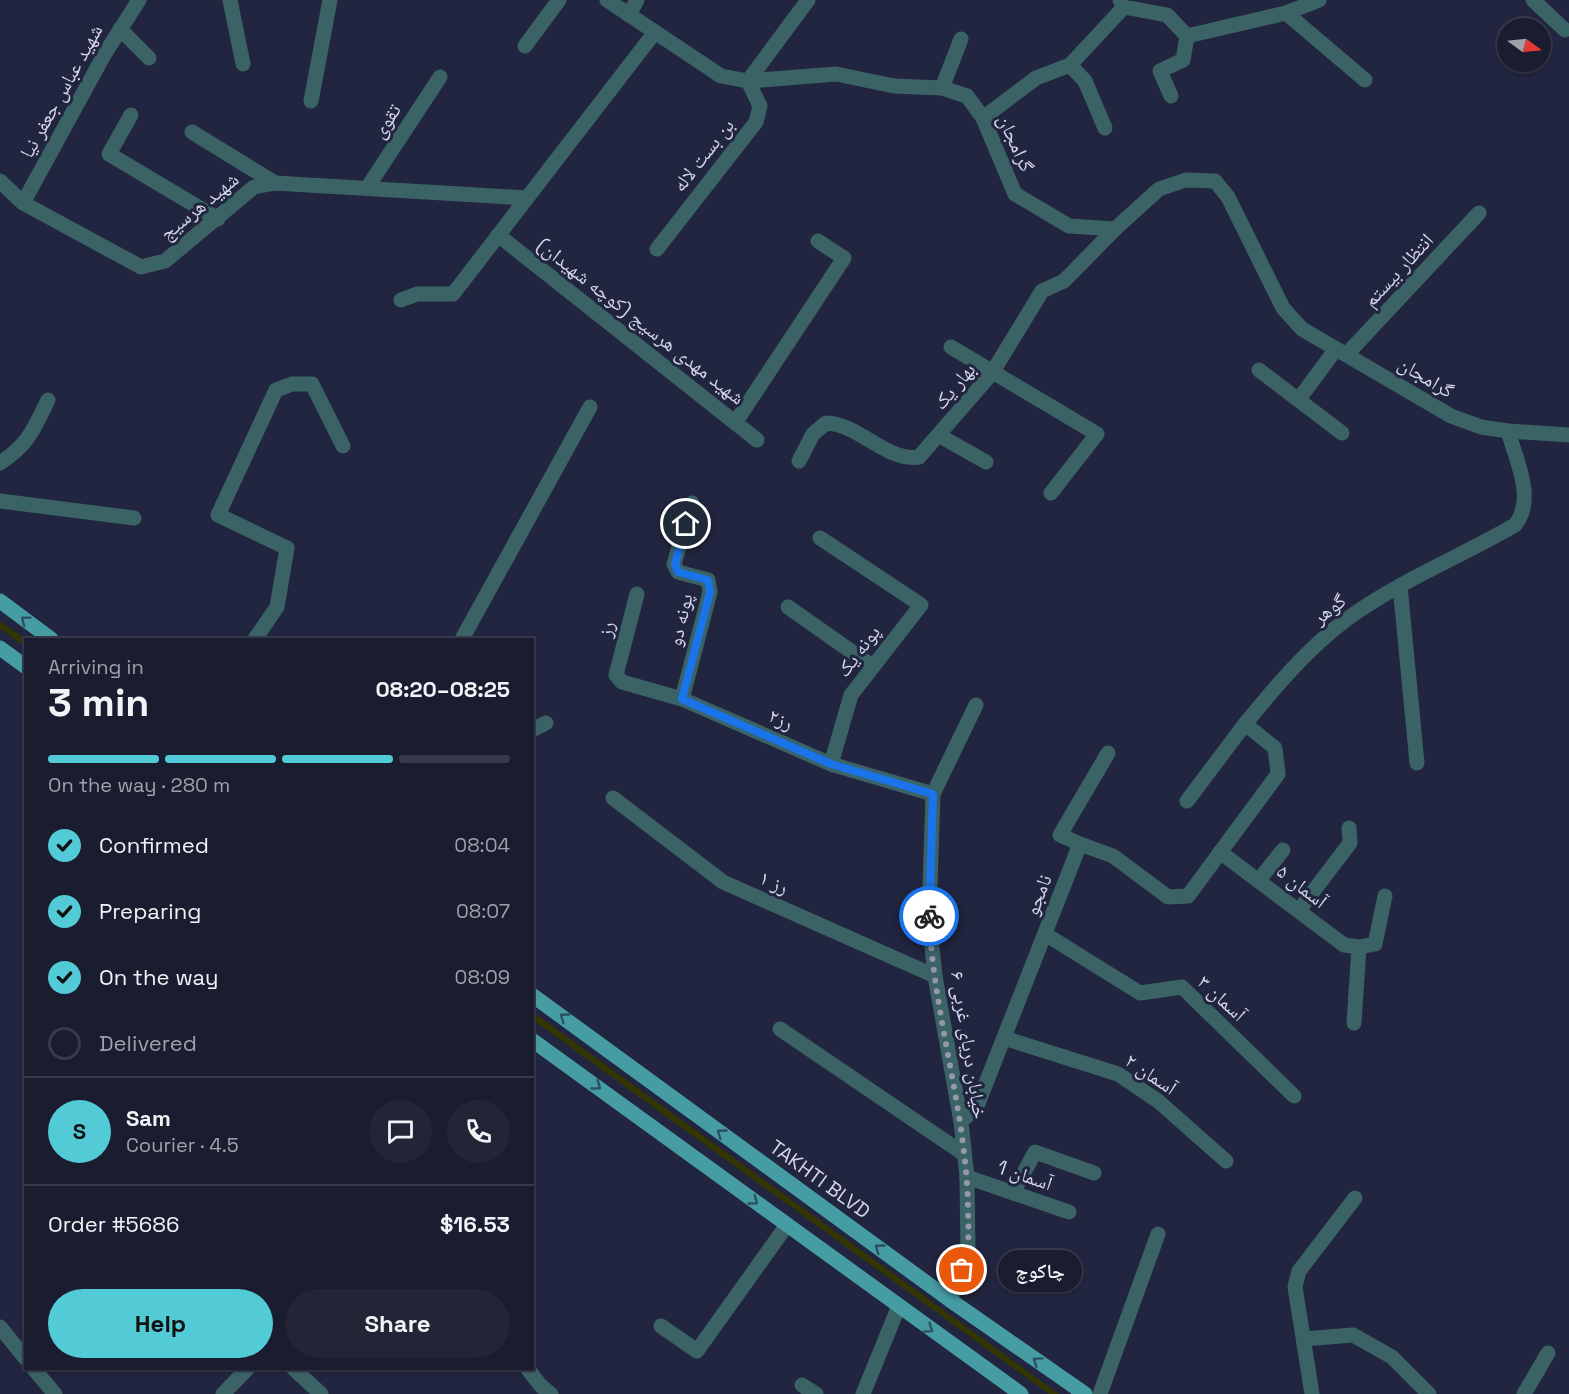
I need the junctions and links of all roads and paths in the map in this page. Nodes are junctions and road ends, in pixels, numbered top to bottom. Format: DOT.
graph roads {
  1 [pos="139,0"];
  2 [pos="230,0"];
  3 [pos="330,0"];
  4 [pos="560,0"];
  5 [pos="607,0"];
  6 [pos="637,0"];
  7 [pos="807,0"];
  8 [pos="1319,0"];
  9 [pos="1533,0"];
  10 [pos="1122,3"];
  11 [pos="1286,13"];
  12 [pos="629,15"];
  13 [pos="120,29"];
  14 [pos="1565,30"];
  15 [pos="655,32"];
  16 [pos="1187,36"];
  17 [pos="961,39"];
  18 [pos="525,46"];
  19 [pos="149,58"];
  20 [pos="243,64"];
  21 [pos="1070,65"];
  22 [pos="440,76"];
  23 [pos="1365,80"];
  24 [pos="748,81"];
  25 [pos="942,88"];
  26 [pos="1171,96"];
  27 [pos="312,101"];
  28 [pos="131,115"];
  29 [pos="983,118"];
  30 [pos="1105,128"];
  31 [pos="192,132"];
  32 [pos="0,181"];
  33 [pos="275,183"];
  34 [pos="367,188"];
  35 [pos="527,198"];
  36 [pos="23,203"];
  37 [pos="1479,213"];
  38 [pos="218,219"];
  39 [pos="1115,229"];
  40 [pos="498,235"];
  41 [pos="818,241"];
  42 [pos="657,249"];
  43 [pos="401,300"];
  44 [pos="951,347"];
  45 [pos="1342,351"];
  46 [pos="1259,370"];
  47 [pos="992,373"];
  48 [pos="1299,399"];
  49 [pos="48,400"];
  50 [pos="590,407"];
  51 [pos="735,423"];
  52 [pos="1567,430"];
  53 [pos="1508,431"];
  54 [pos="1342,433"];
  55 [pos="940,436"];
  56 [pos="757,440"];
  57 [pos="343,446"];
  58 [pos="799,460"];
  59 [pos="986,462"];
  60 [pos="0,463"];
  61 [pos="1051,494"];
  62 [pos="0,501"];
  63 [pos="692,503"];
  64 [pos="134,518"];
  65 [pos="820,538"];
  66 [pos="1400,586"];
  67 [pos="637,594"];
  68 [pos="0,601"];
  69 [pos="788,606"];
  70 [pos="50,638"];
  71 [pos="256,638"];
  72 [pos="463,638"];
  73 [pos="0,648"];
  74 [pos="24,666"];
  75 [pos="872,666"];
  76 [pos="616,675"];
  77 [pos="682,699"];
  78 [pos="976,705"];
  79 [pos="1245,724"];
  80 [pos="1108,753"];
  81 [pos="1417,763"];
  82 [pos="831,764"];
  83 [pos="933,794"];
  84 [pos="613,798"];
  85 [pos="1187,801"];
  86 [pos="1349,828"];
  87 [pos="1080,843"];
  88 [pos="1283,850"];
  89 [pos="1221,852"];
  90 [pos="1259,880"];
  91 [pos="1385,896"];
  92 [pos="1299,910"];
  93 [pos="1045,934"];
  94 [pos="1359,948"];
  95 [pos="935,976"];
  96 [pos="534,995"];
  97 [pos="1354,1023"];
  98 [pos="780,1029"];
  99 [pos="1004,1038"];
  100 [pos="534,1041"];
  101 [pos="1294,1096"];
  102 [pos="961,1122"];
  103 [pos="964,1154"];
  104 [pos="1226,1161"];
  105 [pos="1094,1173"];
  106 [pos="967,1177"];
  107 [pos="1013,1193"];
  108 [pos="1355,1198"];
  109 [pos="1069,1212"];
  110 [pos="787,1225"];
  111 [pos="1158,1234"];
  112 [pos="950,1300"];
  113 [pos="898,1308"];
  114 [pos="661,1326"];
  115 [pos="0,1327"];
  116 [pos="1304,1340"];
  117 [pos="1548,1353"];
  118 [pos="24,1357"];
  119 [pos="35,1370"];
  120 [pos="246,1370"];
  121 [pos="295,1370"];
  122 [pos="529,1370"];
  123 [pos="802,1385"];
  124 [pos="55,1394"];
  125 [pos="223,1394"];
  126 [pos="321,1394"];
  127 [pos="551,1394"];
  128 [pos="816,1394"];
  129 [pos="863,1394"];
  130 [pos="1021,1394"];
  131 [pos="1085,1394"];
  132 [pos="1100,1394"];
  133 [pos="1312,1394"];
  134 [pos="1429,1394"];
  135 [pos="1524,1394"];
  1 -- 13 [label="street, شهید عباس جعفر نیا"];
  2 -- 20 [label="street"];
  3 -- 27 [label="street"];
  4 -- 18 [label="street"];
  5 -- 12 [label="street, گرامجان"];
  6 -- 12 [label="street"];
  7 -- 24 [label="street"];
  8 -- 11 [label="street"];
  9 -- 14 [label="street"];
  10 -- 16 [label="street"];
  10 -- 21 [label="street"];
  11 -- 16 [label="street"];
  11 -- 23 [label="street"];
  12 -- 15 [label="street, گرامجان"];
  13 -- 19 [label="street"];
  13 -- 36 [label="street, شهید عباس جعفر نیا"];
  15 -- 24 [label="street, گرامجان"];
  15 -- 35 [label="street"];
  16 -- 26 [label="street"];
  17 -- 25 [label="street"];
  21 -- 29 [label="street"];
  21 -- 30 [label="street"];
  22 -- 34 [label="street, تقوی"];
  24 -- 25 [label="street, گرامجان"];
  24 -- 42 [label="street, بن بست لاله"];
  25 -- 29 [label="street, گرامجان"];
  28 -- 38 [label="street"];
  29 -- 39 [label="street, گرامجان"];
  31 -- 33 [label="street"];
  32 -- 36 [label="street, شهید هرسیج"];
  33 -- 34 [label="street, شهید هرسیج"];
  33 -- 38 [label="street, شهید هرسیج"];
  34 -- 35 [label="street, شهید هرسیج"];
  35 -- 40 [label="street"];
  36 -- 38 [label="street, شهید هرسیج"];
  37 -- 45 [label="street, انتظار بیستم"];
  39 -- 45 [label="street, گرامجان"];
  39 -- 47 [label="street, بهار یک"];
  40 -- 43 [label="street"];
  40 -- 51 [label="street, شهید مهدی هرسیج (کوچه شهیدان)"];
  41 -- 51 [label="street"];
  44 -- 47 [label="street"];
  45 -- 48 [label="street, انتظار بیستم"];
  45 -- 53 [label="street, گرامجان"];
  46 -- 48 [label="street"];
  47 -- 55 [label="street, بهار یک"];
  47 -- 61 [label="street"];
  48 -- 54 [label="street"];
  49 -- 60 [label="street"];
  50 -- 72 [label="street"];
  51 -- 56 [label="street, شهید مهدی هرسیج (کوچه شهیدان)"];
  52 -- 53 [label="street, گرامجان"];
  53 -- 66 [label="street, گوهر"];
  55 -- 58 [label="street, بهار یک"];
  55 -- 59 [label="street"];
  57 -- 71 [label="street"];
  62 -- 64 [label="street"];
  63 -- 77 [label="street, پونه دو"];
  65 -- 75 [label="street, پونه یک"];
  66 -- 79 [label="street, گوهر"];
  66 -- 81 [label="street"];
  67 -- 76 [label="street, رز"];
  70 -- 68 [label="main road, one-way"];
  69 -- 75 [label="street"];
  73 -- 74 [label="main road"];
  75 -- 82 [label="street, پونه یک"];
  76 -- 77 [label="street, رز۲"];
  77 -- 82 [label="street, رز۲"];
  78 -- 83 [label="street"];
  79 -- 85 [label="street, گوهر"];
  79 -- 89 [label="street"];
  80 -- 87 [label="street"];
  82 -- 83 [label="street, رز۲"];
  83 -- 95 [label="street, خیابان دریای غربی ۶"];
  84 -- 95 [label="street, رز ۱"];
  86 -- 92 [label="street"];
  87 -- 89 [label="street"];
  87 -- 93 [label="street, نامجو"];
  88 -- 90 [label="street"];
  89 -- 90 [label="street, آسمان ۵"];
  90 -- 92 [label="street, آسمان ۵"];
  91 -- 94 [label="street"];
  92 -- 94 [label="street, آسمان ۵"];
  93 -- 99 [label="street, نامجو"];
  93 -- 101 [label="street, آسمان ۳"];
  94 -- 97 [label="street"];
  95 -- 102 [label="street, خیابان دریای غربی ۶"];
  112 -- 96 [label="main road, TAKHTI BLVD, one-way"];
  98 -- 103 [label="street"];
  99 -- 102 [label="street, نامجو"];
  99 -- 104 [label="street, آسمان ۲"];
  100 -- 110 [label="main road, one-way"];
  102 -- 103 [label="street, خیابان دریای غربی ۶"];
  103 -- 106 [label="street, خیابان دریای غربی ۶"];
  105 -- 107 [label="street"];
  106 -- 107 [label="street, آسمان 1"];
  106 -- 112 [label="street, خیابان دریای غربی ۶"];
  107 -- 109 [label="street, آسمان 1"];
  108 -- 116 [label="street"];
  110 -- 113 [label="main road"];
  110 -- 114 [label="street"];
  111 -- 132 [label="street"];
  131 -- 112 [label="main road, TAKHTI BLVD, one-way"];
  113 -- 129 [label="street"];
  113 -- 130 [label="main road, one-way"];
  115 -- 118 [label="street"];
  116 -- 133 [label="street"];
  116 -- 134 [label="street"];
  117 -- 135 [label="street"];
  119 -- 124 [label="street"];
  120 -- 125 [label="street"];
  121 -- 126 [label="street"];
  122 -- 127 [label="street"];
  123 -- 128 [label="street"];
}
